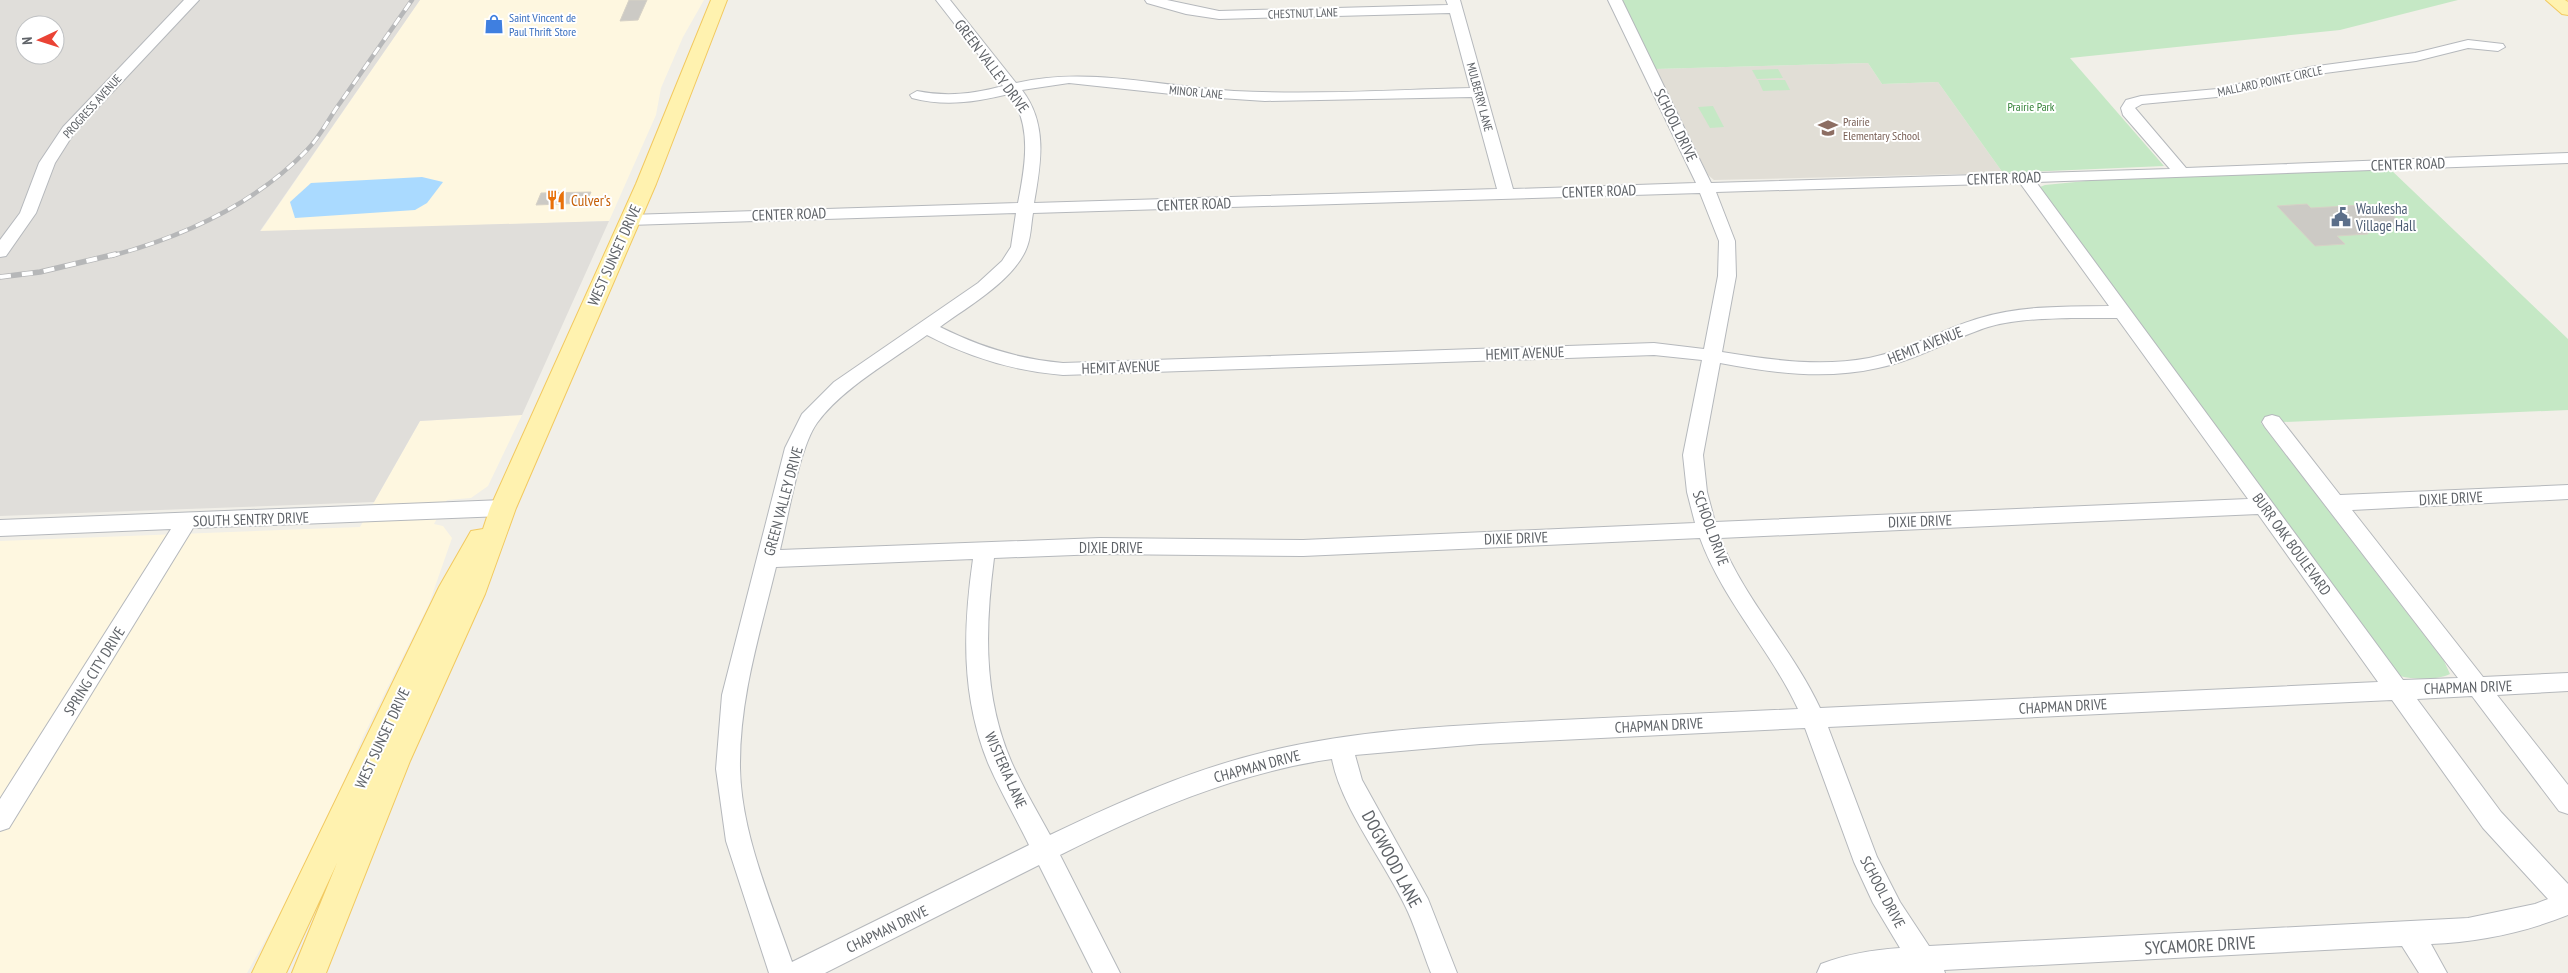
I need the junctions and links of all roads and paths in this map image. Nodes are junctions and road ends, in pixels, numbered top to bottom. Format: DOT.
graph roads {
  1 [pos="192,0"];
  2 [pos="719,0"];
  3 [pos="943,0"];
  4 [pos="1152,0"];
  5 [pos="1615,0"];
  6 [pos="2554,0"];
  7 [pos="1454,4"];
  8 [pos="2568,10"];
  9 [pos="2498,47"];
  10 [pos="1011,88"];
  11 [pos="1478,92"];
  12 [pos="916,95"];
  13 [pos="2568,158"];
  14 [pos="2182,173"];
  15 [pos="2025,178"];
  16 [pos="1706,188"];
  17 [pos="1506,194"];
  18 [pos="1025,208"];
  19 [pos="629,220"];
  20 [pos="0,252"];
  21 [pos="2123,312"];
  22 [pos="926,327"];
  23 [pos="1712,356"];
  24 [pos="2272,422"];
  25 [pos="2568,492"];
  26 [pos="2335,503"];
  27 [pos="2264,506"];
  28 [pos="503,508"];
  29 [pos="187,521"];
  30 [pos="0,528"];
  31 [pos="1709,529"];
  32 [pos="985,550"];
  33 [pos="767,559"];
  34 [pos="2568,682"];
  35 [pos="2478,687"];
  36 [pos="2398,690"];
  37 [pos="1812,718"];
  38 [pos="1341,746"];
  39 [pos="2568,803"];
  40 [pos="0,820"];
  41 [pos="1044,850"];
  42 [pos="2568,902"];
  43 [pos="2409,934"];
  44 [pos="1927,966"];
  45 [pos="269,973"];
  46 [pos="309,973"];
  47 [pos="782,973"];
  48 [pos="797,973"];
  49 [pos="1107,973"];
  50 [pos="1444,973"];
  51 [pos="1830,973"];
  52 [pos="2434,973"];
  1 -- 20 [label="street, PROGRESS AVENUE"];
  2 -- 19 [label="main road, WEST SUNSET DRIVE"];
  3 -- 10 [label="street, GREEN VALLEY DRIVE"];
  4 -- 7 [label="street, CHESTNUT LANE"];
  5 -- 16 [label="street, SCHOOL DRIVE"];
  6 -- 8 [label="main road"];
  7 -- 11 [label="street, MULBERRY LANE"];
  9 -- 14 [label="street, MALLARD POINTE CIRCLE"];
  10 -- 11 [label="street, MINOR LANE"];
  10 -- 12 [label="street, MINOR LANE"];
  10 -- 18 [label="street, GREEN VALLEY DRIVE"];
  11 -- 17 [label="street, MULBERRY LANE"];
  13 -- 14 [label="street, CENTER ROAD"];
  14 -- 15 [label="street, CENTER ROAD"];
  15 -- 16 [label="street, CENTER ROAD"];
  15 -- 21 [label="street, BURR OAK BOULEVARD"];
  16 -- 17 [label="street, CENTER ROAD"];
  16 -- 23 [label="street, SCHOOL DRIVE"];
  17 -- 18 [label="street, CENTER ROAD"];
  18 -- 19 [label="street, CENTER ROAD"];
  18 -- 22 [label="street, GREEN VALLEY DRIVE"];
  19 -- 28 [label="main road, WEST SUNSET DRIVE"];
  21 -- 23 [label="street, HEMIT AVENUE"];
  21 -- 27 [label="street, BURR OAK BOULEVARD"];
  22 -- 23 [label="street, HEMIT AVENUE"];
  22 -- 33 [label="street, GREEN VALLEY DRIVE"];
  23 -- 31 [label="street, SCHOOL DRIVE"];
  24 -- 26 [label="street"];
  25 -- 26 [label="street, DIXIE DRIVE"];
  26 -- 35 [label="street"];
  27 -- 31 [label="street, DIXIE DRIVE"];
  27 -- 36 [label="street, BURR OAK BOULEVARD"];
  28 -- 29 [label="street, SOUTH SENTRY DRIVE"];
  28 -- 45 [label="main road, WEST SUNSET DRIVE"];
  28 -- 46 [label="main road, WEST SUNSET DRIVE"];
  29 -- 30 [label="street, SOUTH SENTRY DRIVE"];
  29 -- 40 [label="street, SPRING CITY DRIVE"];
  31 -- 32 [label="street, DIXIE DRIVE"];
  31 -- 37 [label="street, SCHOOL DRIVE"];
  32 -- 33 [label="street, DIXIE DRIVE"];
  32 -- 41 [label="street, WISTERIA LANE"];
  33 -- 47 [label="street, GREEN VALLEY DRIVE"];
  34 -- 35 [label="street, CHAPMAN DRIVE"];
  35 -- 36 [label="street, CHAPMAN DRIVE"];
  35 -- 39 [label="street"];
  36 -- 37 [label="street, CHAPMAN DRIVE"];
  36 -- 42 [label="street, BURR OAK BOULEVARD"];
  37 -- 38 [label="street, CHAPMAN DRIVE"];
  37 -- 44 [label="street, SCHOOL DRIVE"];
  38 -- 41 [label="street, CHAPMAN DRIVE"];
  38 -- 50 [label="street, DOGWOOD LANE"];
  41 -- 48 [label="street, CHAPMAN DRIVE"];
  41 -- 49 [label="street, WISTERIA LANE"];
  42 -- 43 [label="street, SYCAMORE DRIVE"];
  43 -- 44 [label="street, SYCAMORE DRIVE"];
  43 -- 52 [label="street"];
  44 -- 51 [label="street, SYCAMORE DRIVE"];
}
